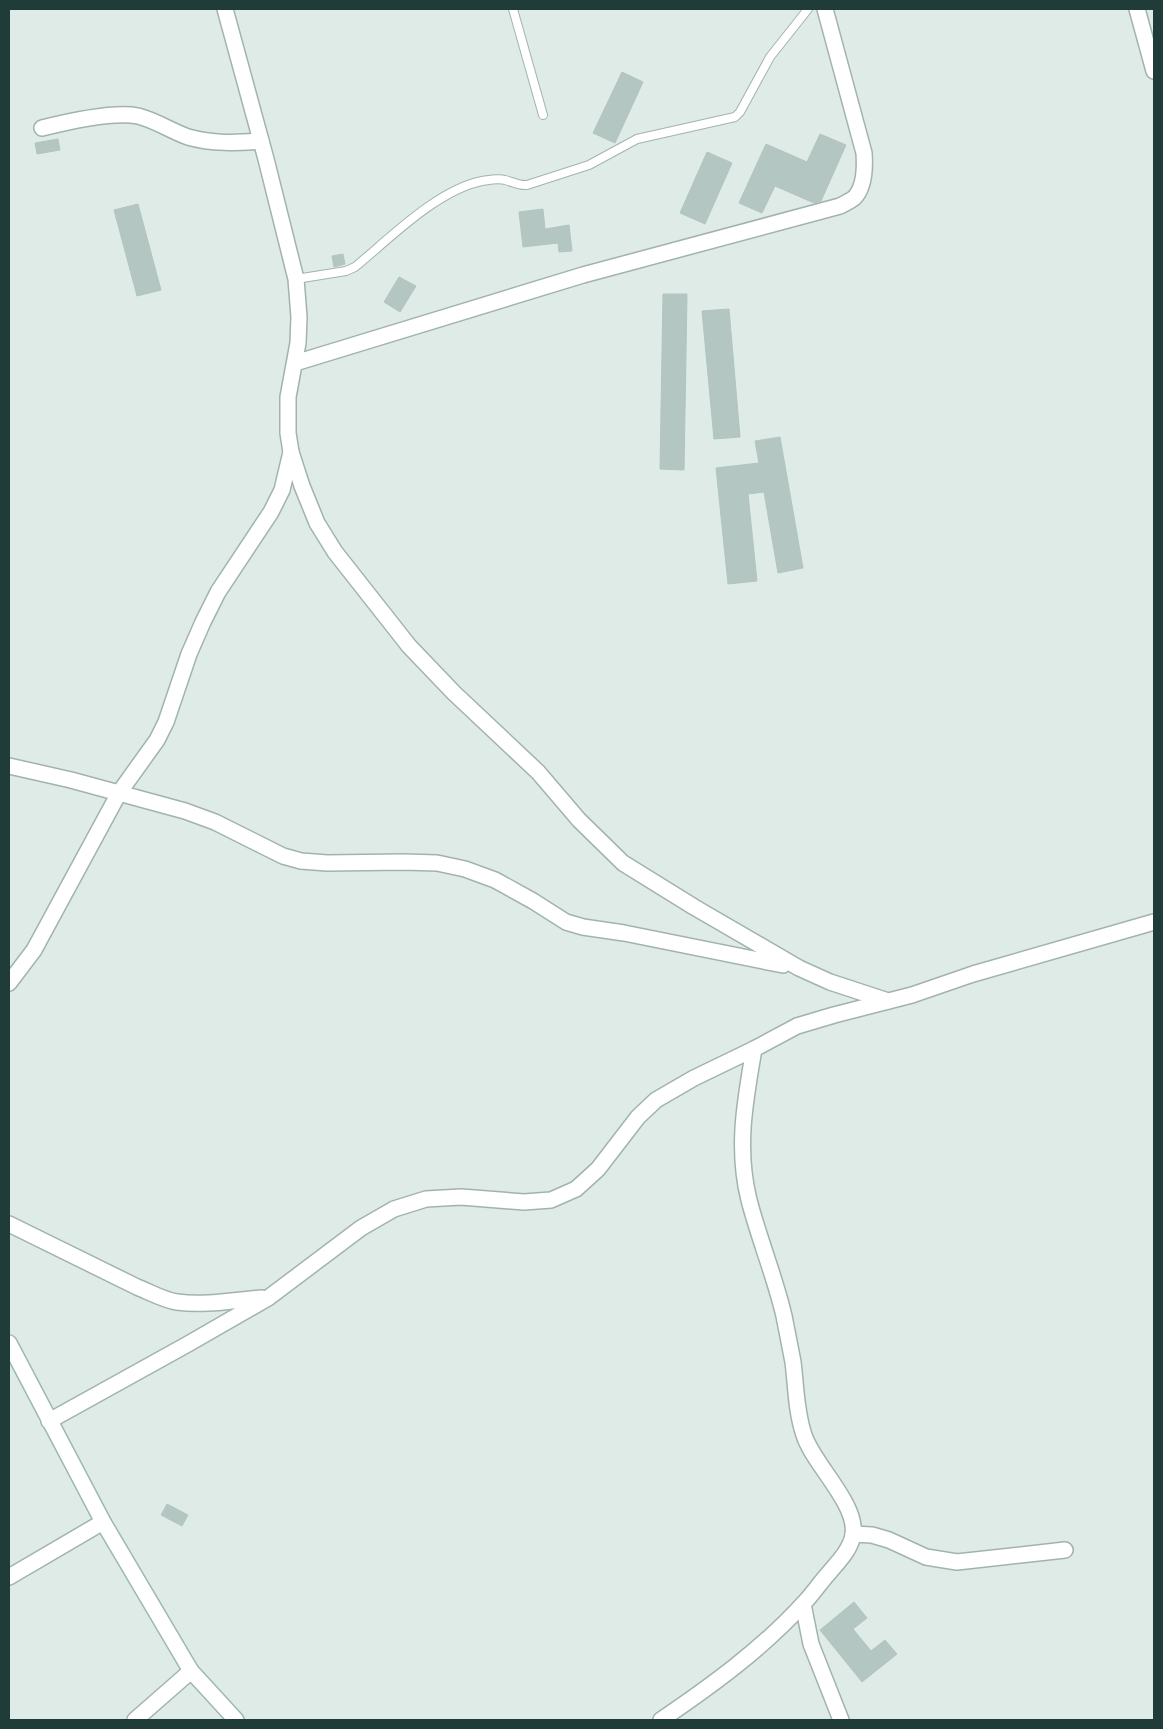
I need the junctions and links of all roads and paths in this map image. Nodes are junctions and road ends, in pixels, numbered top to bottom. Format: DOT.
graph roads {
  1 [pos="225,9"];
  2 [pos="513,9"];
  3 [pos="808,9"];
  4 [pos="824,9"];
  5 [pos="1137,9"];
  6 [pos="1154,71"];
  7 [pos="543,115"];
  8 [pos="42,128"];
  9 [pos="261,140"];
  10 [pos="296,279"];
  11 [pos="294,363"];
  12 [pos="291,452"];
  13 [pos="9,766"];
  14 [pos="119,793"];
  15 [pos="1154,922"];
  16 [pos="799,968"];
  17 [pos="9,983"];
  18 [pos="888,1001"];
  19 [pos="754,1049"];
  20 [pos="9,1224"];
  21 [pos="268,1298"];
  22 [pos="9,1343"];
  23 [pos="49,1421"];
  24 [pos="103,1522"];
  25 [pos="853,1534"];
  26 [pos="1065,1550"];
  27 [pos="9,1577"];
  28 [pos="803,1604"];
  29 [pos="191,1671"];
  30 [pos="136,1720"];
  31 [pos="236,1720"];
  32 [pos="661,1720"];
  33 [pos="841,1720"];
  1 -- 9 [label="street"];
  2 -- 7 [label="lane"];
  3 -- 10 [label="lane"];
  4 -- 11 [label="street"];
  5 -- 6 [label="street"];
  8 -- 9 [label="street"];
  9 -- 10 [label="street"];
  10 -- 11 [label="street"];
  11 -- 12 [label="street"];
  12 -- 14 [label="street"];
  12 -- 16 [label="street"];
  13 -- 14 [label="street"];
  14 -- 16 [label="street"];
  14 -- 17 [label="street"];
  15 -- 18 [label="street"];
  16 -- 18 [label="street"];
  18 -- 19 [label="street"];
  19 -- 21 [label="street"];
  19 -- 25 [label="street"];
  20 -- 21 [label="street"];
  21 -- 23 [label="street"];
  22 -- 23 [label="street"];
  23 -- 24 [label="street"];
  24 -- 27 [label="street"];
  24 -- 29 [label="street"];
  25 -- 26 [label="street"];
  25 -- 28 [label="street"];
  28 -- 32 [label="street"];
  28 -- 33 [label="street"];
  29 -- 30 [label="street"];
  29 -- 31 [label="street"];
}
